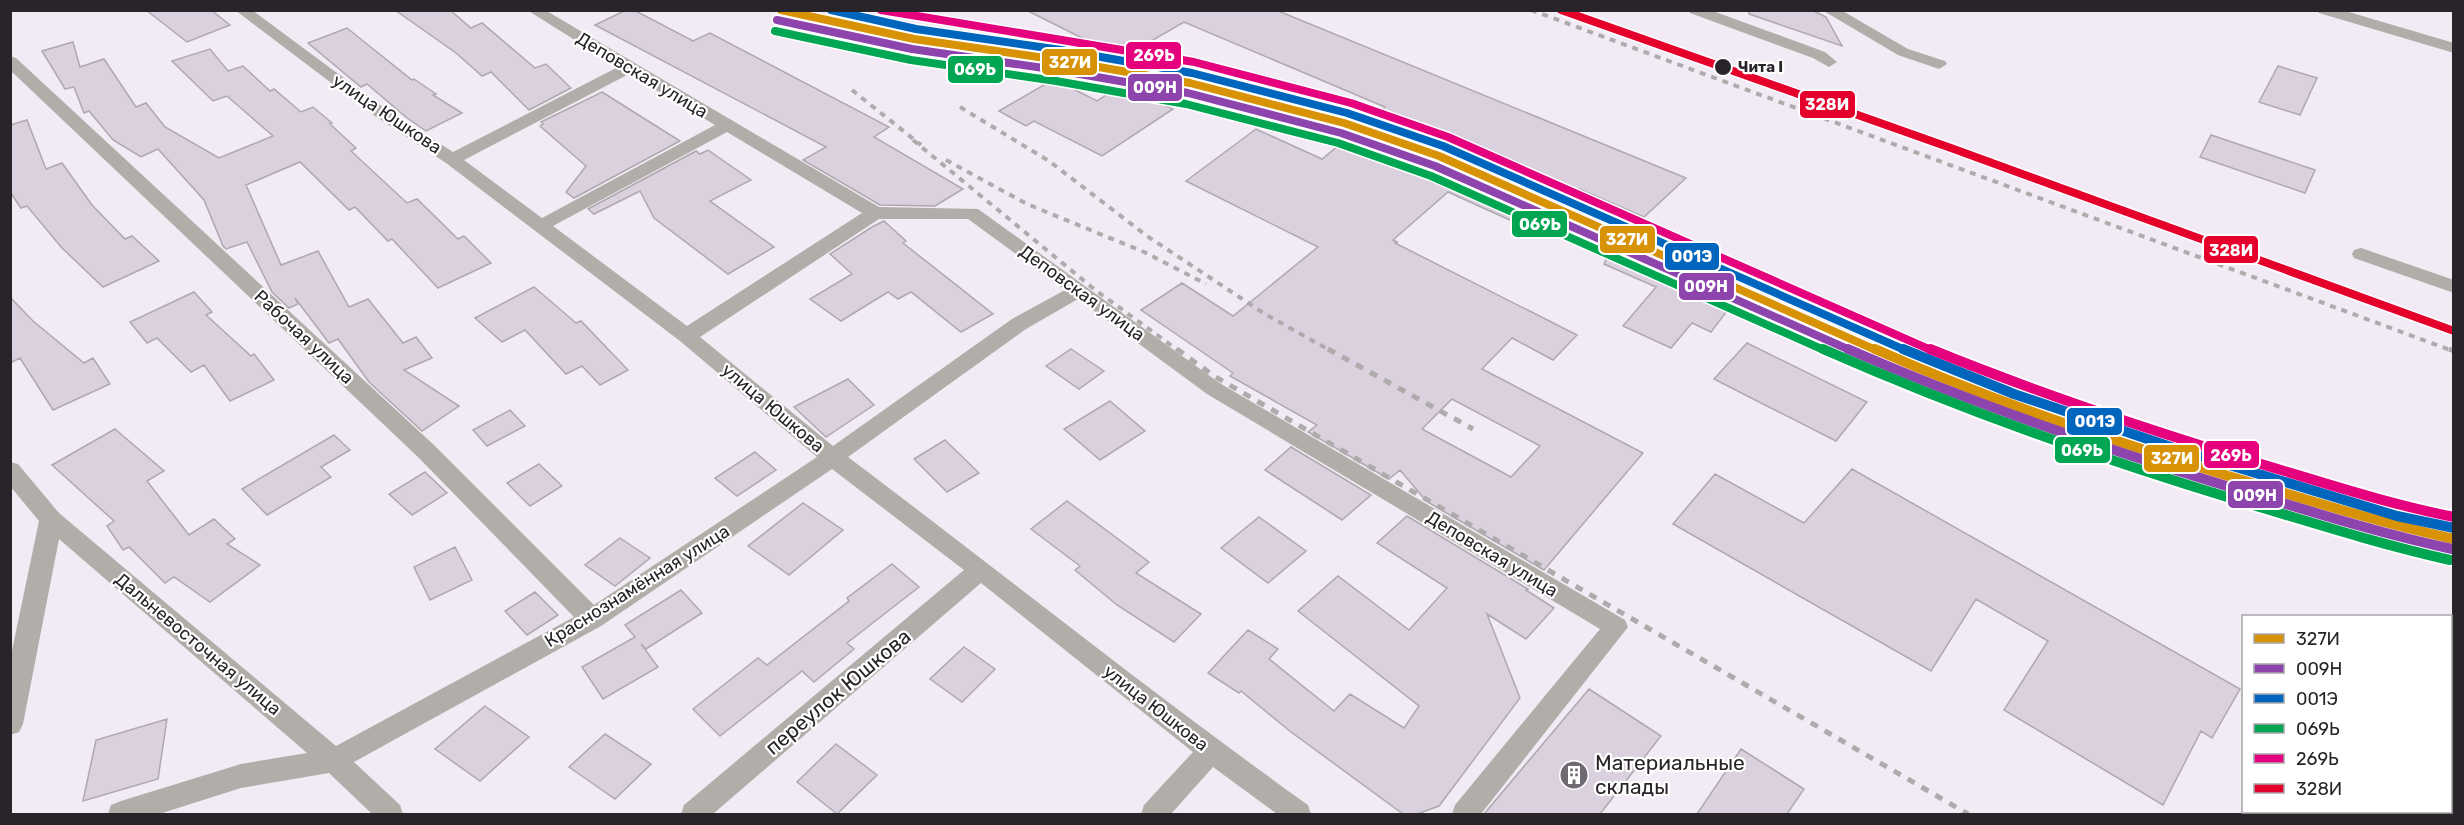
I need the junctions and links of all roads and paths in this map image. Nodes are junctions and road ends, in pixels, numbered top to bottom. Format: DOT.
graph roads {
  1 [pos="242,10"];
  2 [pos="534,10"];
  3 [pos="1695,10"];
  4 [pos="1829,10"];
  5 [pos="2324,10"];
  6 [pos="2454,48"];
  7 [pos="10,61"];
  8 [pos="1828,62"];
  9 [pos="1939,64"];
  10 [pos="630,67"];
  11 [pos="728,125"];
  12 [pos="453,159"];
  13 [pos="875,213"];
  14 [pos="540,226"];
  15 [pos="2361,254"];
  16 [pos="2454,287"];
  17 [pos="1080,290"];
  18 [pos="687,336"];
  19 [pos="832,457"];
  20 [pos="10,470"];
  21 [pos="51,519"];
  22 [pos="981,570"];
  23 [pos="592,619"];
  24 [pos="10,723"];
  25 [pos="1211,751"];
  26 [pos="334,760"];
  27 [pos="121,814"];
  28 [pos="390,814"];
  29 [pos="694,814"];
  30 [pos="1154,814"];
  31 [pos="1298,814"];
  32 [pos="1465,814"];
  1 -- 12 [label="street, улица Юшкова"];
  2 -- 10 [label="street, Деповская улица"];
  3 -- 8 [label="street"];
  4 -- 9 [label="street"];
  5 -- 6 [label="street"];
  7 -- 23 [label="street, Рабочая улица"];
  10 -- 11 [label="street, Деповская улица"];
  10 -- 12 [label="street"];
  11 -- 13 [label="street, Деповская улица"];
  11 -- 14 [label="street"];
  12 -- 14 [label="street, улица Юшкова"];
  13 -- 17 [label="street, Деповская улица"];
  13 -- 18 [label="street"];
  14 -- 18 [label="street, улица Юшкова"];
  15 -- 16 [label="street"];
  17 -- 19 [label="street, Краснознамённая улица"];
  17 -- 32 [label="street, Деповская улица"];
  18 -- 19 [label="street, улица Юшкова"];
  19 -- 22 [label="street, улица Юшкова"];
  19 -- 23 [label="street, Краснознамённая улица"];
  20 -- 21 [label="street, Дальневосточная улица"];
  21 -- 24 [label="street"];
  21 -- 26 [label="street, Дальневосточная улица"];
  22 -- 25 [label="street, улица Юшкова"];
  22 -- 29 [label="street, переулок Юшкова"];
  23 -- 26 [label="street, Краснознамённая улица"];
  25 -- 30 [label="street"];
  25 -- 31 [label="street, улица Юшкова"];
  26 -- 27 [label="street, Краснознамённая улица"];
  26 -- 28 [label="street, Дальневосточная улица"];
}
